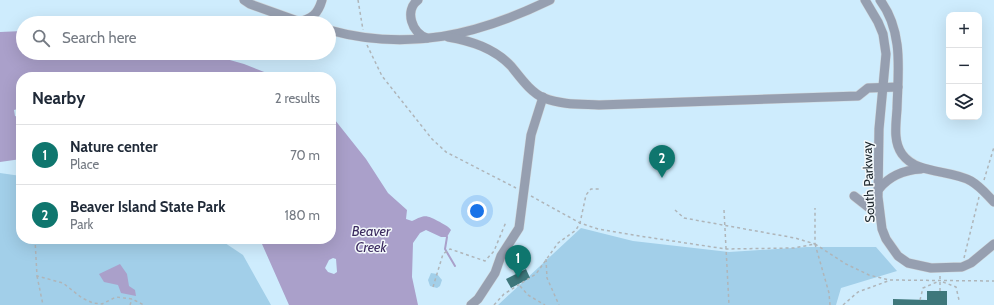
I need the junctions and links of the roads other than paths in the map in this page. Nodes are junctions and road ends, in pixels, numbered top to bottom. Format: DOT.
graph roads {
  1 [pos="237,0"];
  2 [pos="322,0"];
  3 [pos="418,0"];
  4 [pos="550,0"];
  5 [pos="865,0"];
  6 [pos="880,0"];
  7 [pos="247,2"];
  8 [pos="284,16"];
  9 [pos="313,16"];
  10 [pos="336,31"];
  11 [pos="448,37"];
  12 [pos="429,39"];
  13 [pos="883,87"];
  14 [pos="898,87"];
  15 [pos="543,98"];
  16 [pos="926,168"];
  17 [pos="879,189"];
  18 [pos="854,196"];
  19 [pos="993,202"];
  20 [pos="879,213"];
  21 [pos="993,243"];
  22 [pos="471,305"];
  1 -- 7 [label="street"];
  2 -- 9 [label="street"];
  3 -- 12 [label="street"];
  4 -- 11 [label="street"];
  5 -- 13 [label="street, South Parkway"];
  6 -- 14 [label="street"];
  7 -- 8 [label="street"];
  10 -- 12 [label="street"];
  11 -- 12 [label="street"];
  11 -- 15 [label="street"];
  13 -- 14 [label="street"];
  13 -- 15 [label="street"];
  13 -- 17 [label="street, South Parkway"];
  14 -- 16 [label="street"];
  15 -- 22 [label="street"];
  16 -- 17 [label="street"];
  16 -- 19 [label="street"];
  17 -- 20 [label="street, South Parkway"];
  18 -- 20 [label="street"];
  20 -- 21 [label="street, South Parkway"];
}
